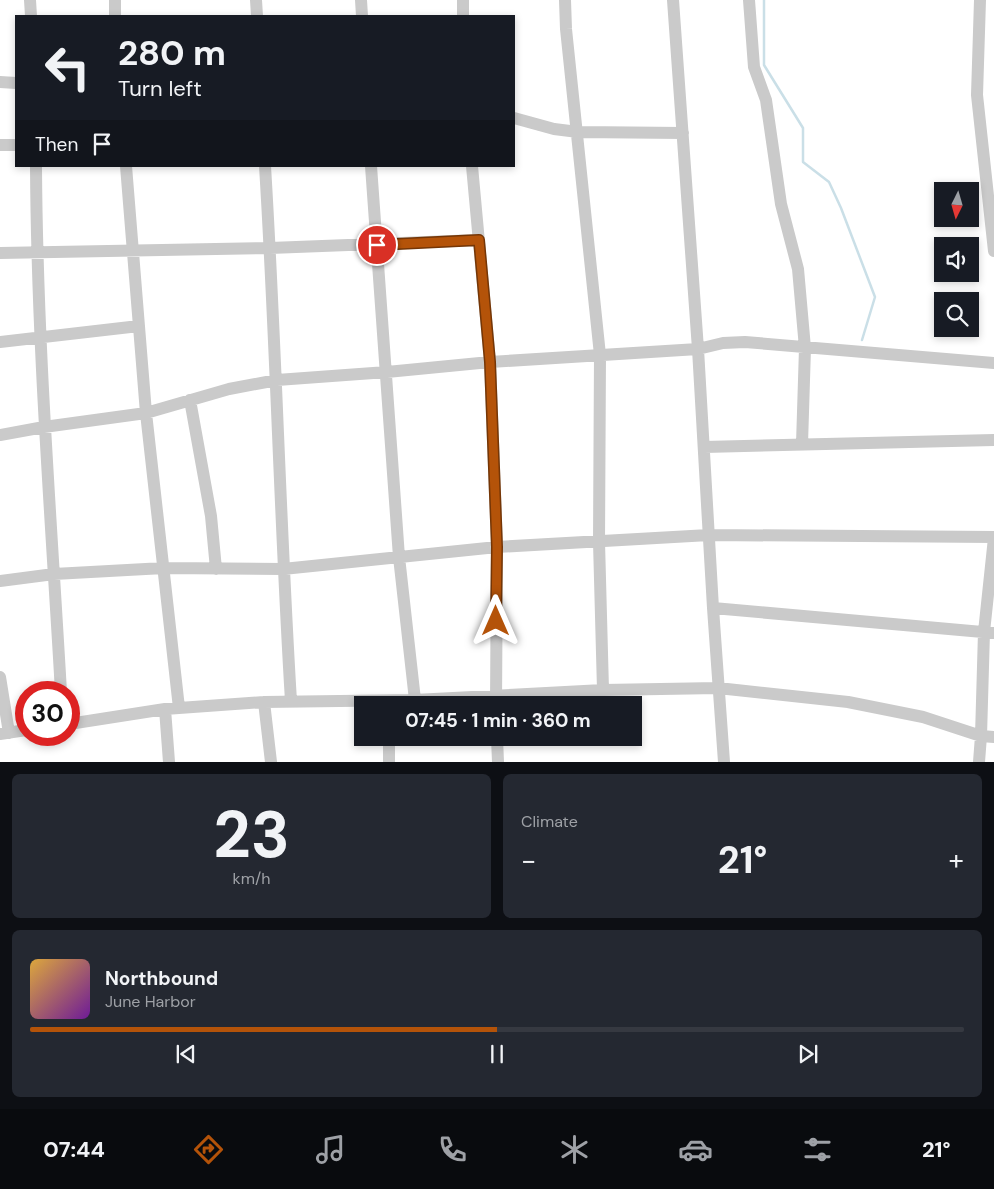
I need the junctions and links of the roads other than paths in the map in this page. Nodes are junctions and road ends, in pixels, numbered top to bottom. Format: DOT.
graph roads {
  1 [pos="30,0"];
  2 [pos="115,0"];
  3 [pos="256,0"];
  4 [pos="361,0"];
  5 [pos="463,0"];
  6 [pos="565,0"];
  7 [pos="673,0"];
  8 [pos="749,0"];
  9 [pos="980,0"];
  10 [pos="31,15"];
  11 [pos="115,15"];
  12 [pos="257,15"];
  13 [pos="362,15"];
  14 [pos="463,15"];
  15 [pos="0,82"];
  16 [pos="15,83"];
  17 [pos="515,118"];
  18 [pos="578,132"];
  19 [pos="683,132"];
  20 [pos="0,145"];
  21 [pos="15,145"];
  22 [pos="989,152"];
  23 [pos="36,167"];
  24 [pos="126,167"];
  25 [pos="265,167"];
  26 [pos="371,167"];
  27 [pos="472,167"];
  28 [pos="479,240"];
  29 [pos="377,245"];
  30 [pos="270,248"];
  31 [pos="133,251"];
  32 [pos="994,251"];
  33 [pos="37,252"];
  34 [pos="0,253"];
  35 [pos="139,326"];
  36 [pos="40,338"];
  37 [pos="0,342"];
  38 [pos="805,348"];
  39 [pos="698,349"];
  40 [pos="600,355"];
  41 [pos="490,362"];
  42 [pos="994,363"];
  43 [pos="387,372"];
  44 [pos="277,380"];
  45 [pos="190,400"];
  46 [pos="146,413"];
  47 [pos="44,427"];
  48 [pos="0,435"];
  49 [pos="994,440"];
  50 [pos="802,444"];
  51 [pos="704,447"];
  52 [pos="709,535"];
  53 [pos="994,537"];
  54 [pos="599,542"];
  55 [pos="497,547"];
  56 [pos="399,557"];
  57 [pos="164,568"];
  58 [pos="216,569"];
  59 [pos="283,570"];
  60 [pos="54,574"];
  61 [pos="0,581"];
  62 [pos="712,608"];
  63 [pos="989,632"];
  64 [pos="0,677"];
  65 [pos="60,681"];
  66 [pos="718,688"];
  67 [pos="603,690"];
  68 [pos="415,696"];
  69 [pos="496,696"];
  70 [pos="539,696"];
  71 [pos="291,701"];
  72 [pos="264,702"];
  73 [pos="354,702"];
  74 [pos="179,708"];
  75 [pos="165,709"];
  76 [pos="80,722"];
  77 [pos="5,733"];
  78 [pos="988,737"];
  79 [pos="389,746"];
  80 [pos="497,746"];
  81 [pos="169,762"];
  82 [pos="272,762"];
  83 [pos="389,762"];
  84 [pos="498,762"];
  85 [pos="724,762"];
  86 [pos="979,762"];
  1 -- 10 [label="street"];
  2 -- 11 [label="street"];
  3 -- 12 [label="street"];
  4 -- 13 [label="street"];
  5 -- 14 [label="street"];
  6 -- 18 [label="street"];
  7 -- 19 [label="street"];
  8 -- 38 [label="street"];
  9 -- 22 [label="street"];
  15 -- 16 [label="street"];
  17 -- 18 [label="street"];
  18 -- 19 [label="street"];
  18 -- 40 [label="street"];
  19 -- 39 [label="street"];
  20 -- 21 [label="street"];
  22 -- 32 [label="street"];
  23 -- 33 [label="street"];
  24 -- 31 [label="street"];
  25 -- 30 [label="street"];
  26 -- 29 [label="street"];
  27 -- 28 [label="street"];
  28 -- 29 [label="street"];
  28 -- 41 [label="street"];
  29 -- 30 [label="street"];
  29 -- 43 [label="street"];
  30 -- 31 [label="street"];
  30 -- 44 [label="street"];
  31 -- 33 [label="street"];
  31 -- 35 [label="street"];
  33 -- 34 [label="street"];
  33 -- 36 [label="street"];
  35 -- 36 [label="street"];
  35 -- 46 [label="street"];
  36 -- 37 [label="street"];
  36 -- 47 [label="street"];
  38 -- 39 [label="street"];
  38 -- 42 [label="street"];
  38 -- 50 [label="street"];
  39 -- 40 [label="street"];
  39 -- 51 [label="street"];
  40 -- 41 [label="street"];
  40 -- 54 [label="street"];
  41 -- 43 [label="street"];
  41 -- 55 [label="street"];
  43 -- 44 [label="street"];
  43 -- 56 [label="street"];
  44 -- 45 [label="street"];
  44 -- 59 [label="street"];
  45 -- 46 [label="street"];
  45 -- 58 [label="street"];
  46 -- 47 [label="street"];
  46 -- 57 [label="street"];
  47 -- 48 [label="street"];
  47 -- 60 [label="street"];
  49 -- 50 [label="street"];
  50 -- 51 [label="street"];
  51 -- 52 [label="street"];
  52 -- 53 [label="street"];
  52 -- 54 [label="street"];
  52 -- 62 [label="street"];
  53 -- 63 [label="street"];
  54 -- 55 [label="street"];
  54 -- 67 [label="street"];
  55 -- 56 [label="street"];
  55 -- 69 [label="street"];
  56 -- 59 [label="street"];
  56 -- 68 [label="street"];
  57 -- 58 [label="street"];
  57 -- 60 [label="street"];
  57 -- 74 [label="street"];
  58 -- 59 [label="street"];
  59 -- 71 [label="street"];
  60 -- 61 [label="street"];
  60 -- 65 [label="street"];
  62 -- 63 [label="street"];
  62 -- 66 [label="street"];
  63 -- 78 [label="street"];
  64 -- 77 [label="street"];
  66 -- 67 [label="street"];
  66 -- 78 [label="street"];
  66 -- 85 [label="street"];
  67 -- 70 [label="street"];
  71 -- 72 [label="street"];
  71 -- 73 [label="street"];
  72 -- 74 [label="street"];
  72 -- 82 [label="street"];
  74 -- 75 [label="street"];
  75 -- 76 [label="street"];
  75 -- 81 [label="street"];
  78 -- 86 [label="street"];
  79 -- 83 [label="street"];
  80 -- 84 [label="street"];
}
